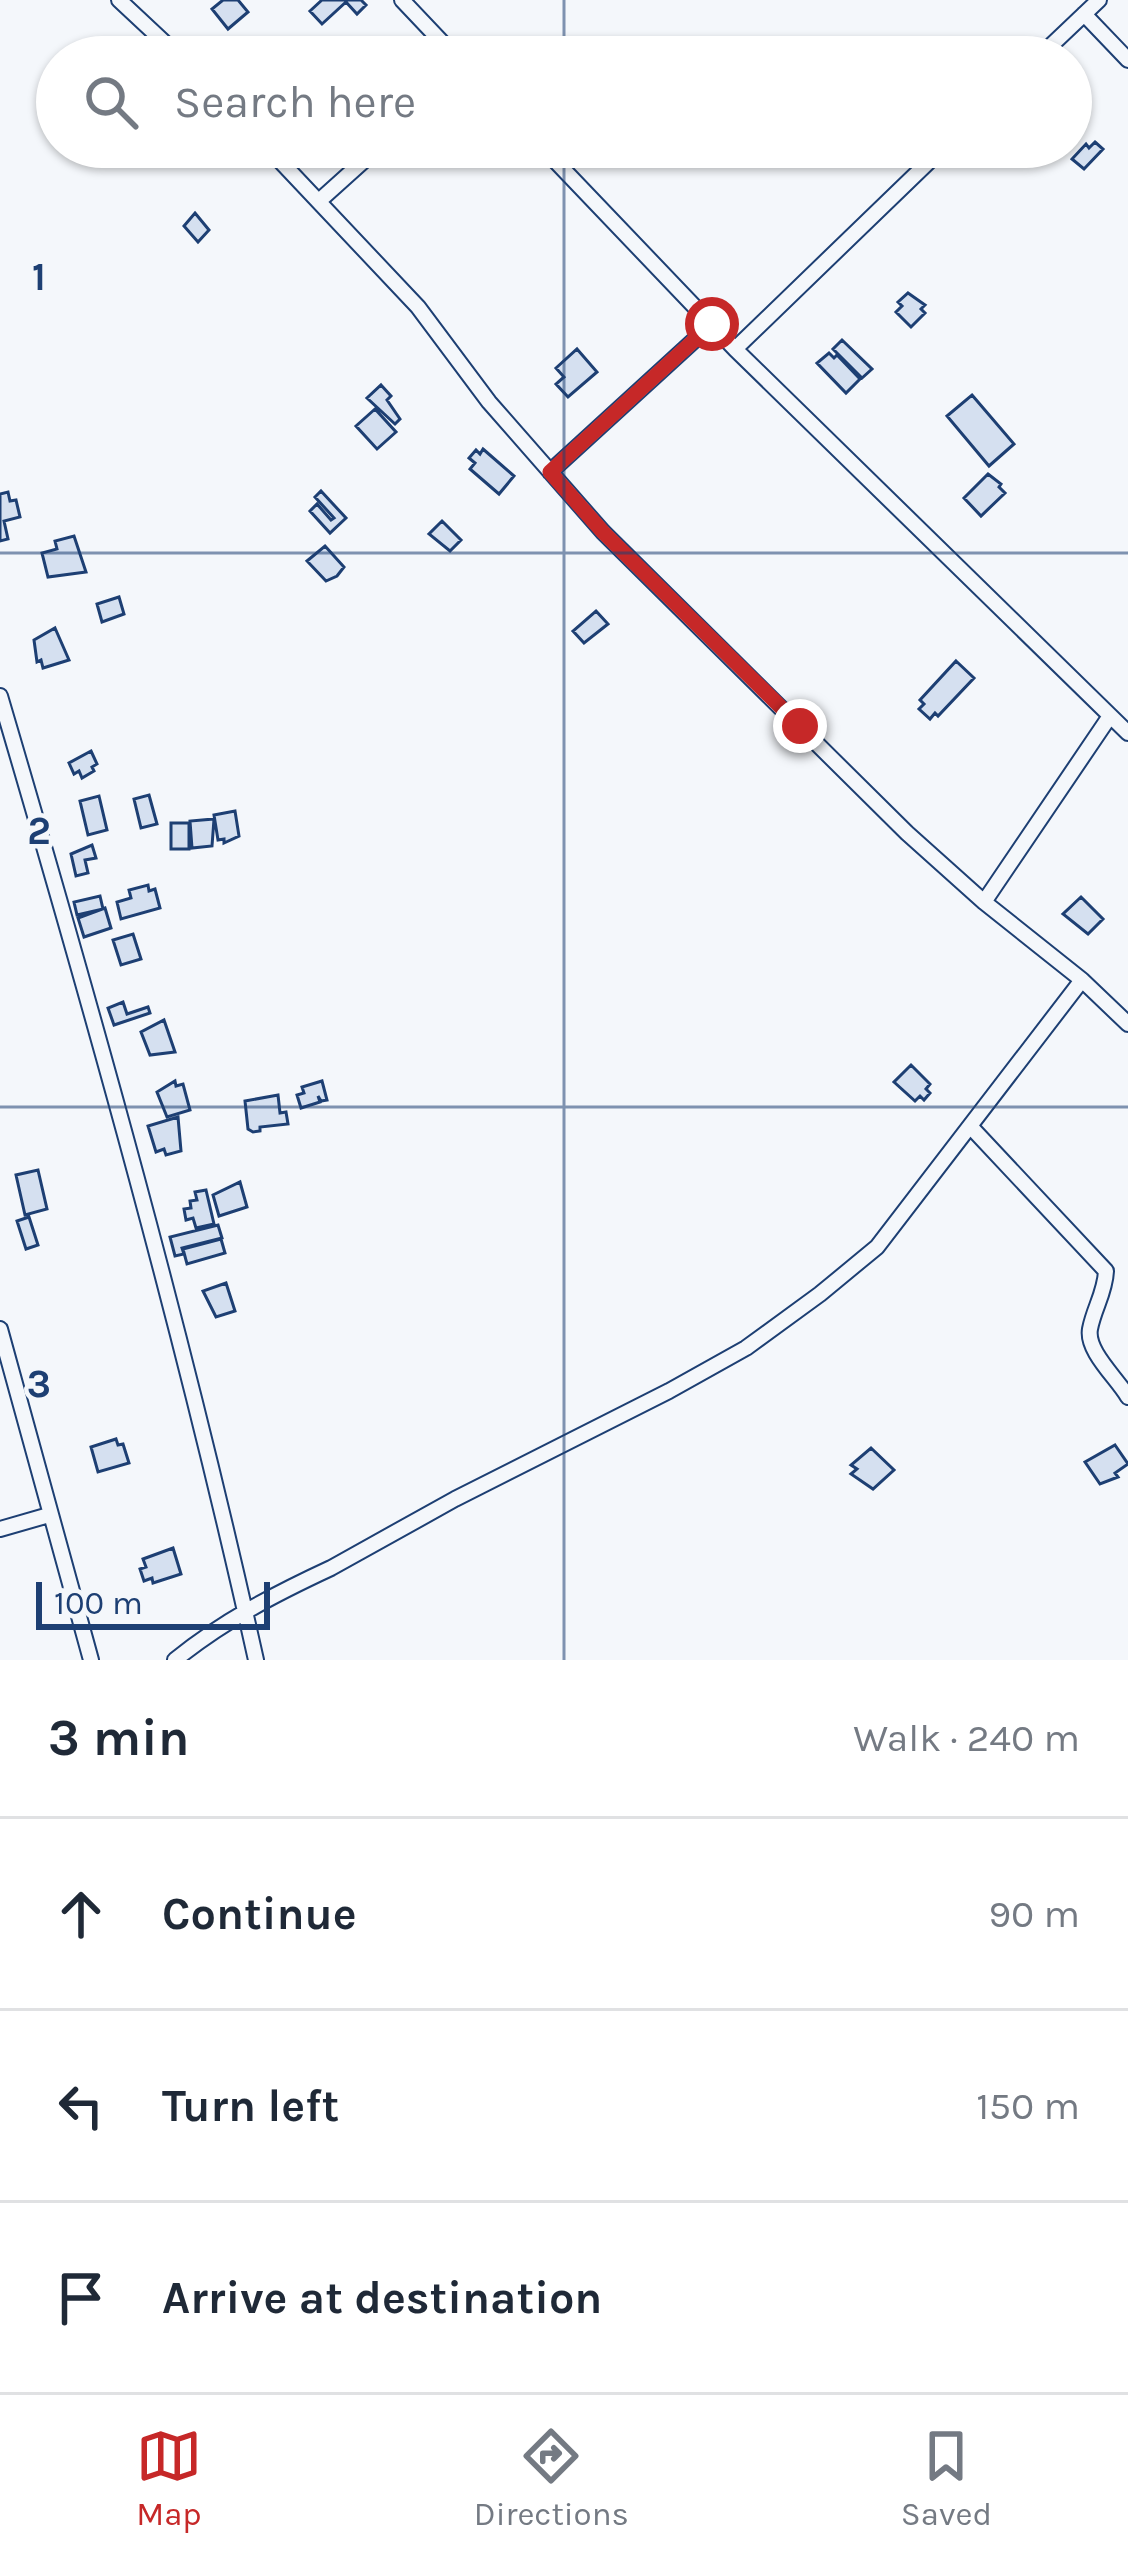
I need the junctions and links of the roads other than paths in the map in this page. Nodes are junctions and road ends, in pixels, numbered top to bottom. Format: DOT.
graph roads {
  1 [pos="119,0"];
  2 [pos="402,0"];
  3 [pos="1099,0"];
  4 [pos="1084,14"];
  5 [pos="158,36"];
  6 [pos="436,36"];
  7 [pos="1061,36"];
  8 [pos="1128,60"];
  9 [pos="287,168"];
  10 [pos="356,168"];
  11 [pos="562,168"];
  12 [pos="922,168"];
  13 [pos="319,201"];
  14 [pos="712,324"];
  15 [pos="735,349"];
  16 [pos="550,472"];
  17 [pos="0,696"];
  18 [pos="1110,716"];
  19 [pos="1128,733"];
  20 [pos="984,902"];
  21 [pos="1082,980"];
  22 [pos="1128,1024"];
  23 [pos="970,1126"];
  24 [pos="0,1329"];
  25 [pos="1128,1396"];
  26 [pos="49,1515"];
  27 [pos="0,1528"];
  28 [pos="245,1611"];
  29 [pos="91,1660"];
  30 [pos="175,1660"];
  31 [pos="256,1660"];
  1 -- 5 [label="street"];
  2 -- 6 [label="street"];
  3 -- 4 [label="street"];
  4 -- 7 [label="street"];
  4 -- 8 [label="street"];
  9 -- 13 [label="street"];
  10 -- 13 [label="street"];
  11 -- 14 [label="street"];
  12 -- 15 [label="street"];
  13 -- 16 [label="street"];
  14 -- 15 [label="street"];
  14 -- 16 [label="street"];
  15 -- 18 [label="street"];
  16 -- 20 [label="street"];
  17 -- 28 [label="street"];
  18 -- 19 [label="street"];
  18 -- 20 [label="street"];
  20 -- 21 [label="street"];
  21 -- 22 [label="street"];
  21 -- 23 [label="street"];
  23 -- 25 [label="street"];
  23 -- 28 [label="street"];
  24 -- 26 [label="street"];
  26 -- 27 [label="street"];
  26 -- 29 [label="street"];
  28 -- 30 [label="street"];
  28 -- 31 [label="street"];
}
